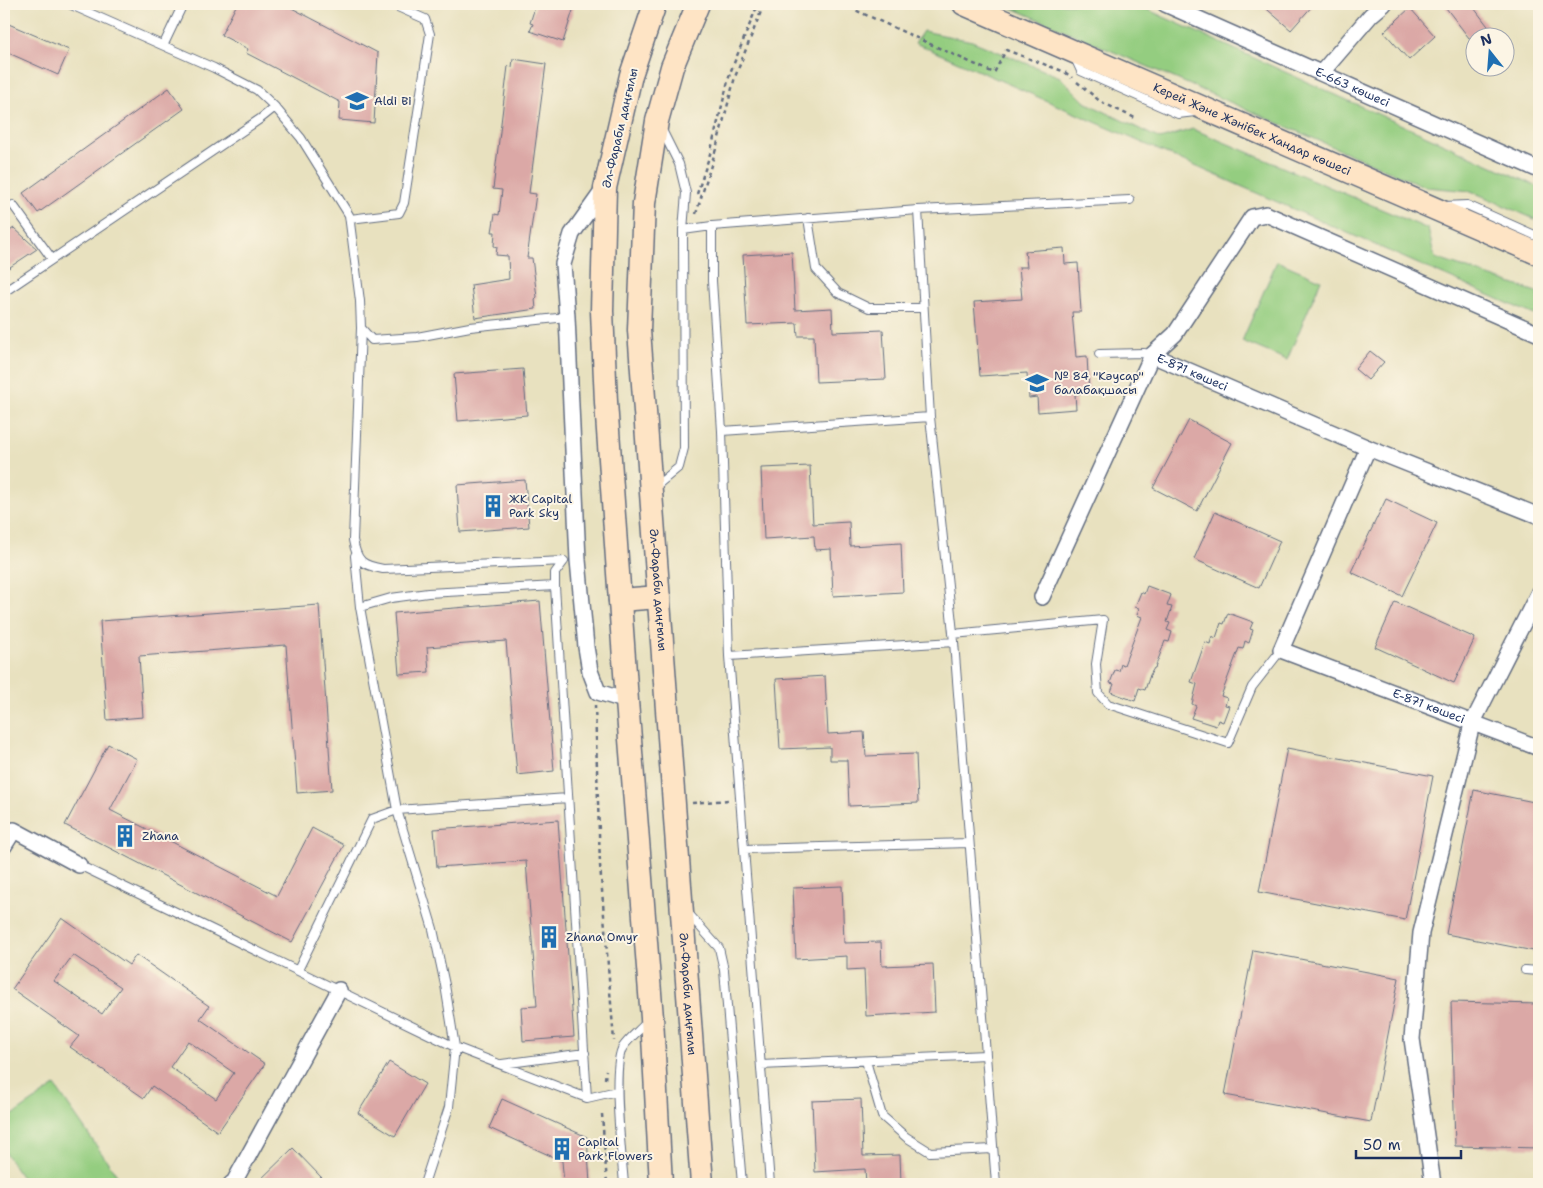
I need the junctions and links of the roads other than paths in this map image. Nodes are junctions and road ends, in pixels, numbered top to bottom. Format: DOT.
graph roads {
  1 [pos="69,4"];
  2 [pos="183,4"];
  3 [pos="391,4"];
  4 [pos="698,4"];
  5 [pos="713,4"];
  6 [pos="964,4"];
  7 [pos="1165,4"];
  8 [pos="1384,4"];
  9 [pos="651,8"];
  10 [pos="689,26"];
  11 [pos="164,44"];
  12 [pos="1322,72"];
  13 [pos="275,107"];
  14 [pos="657,121"];
  15 [pos="1539,170"];
  16 [pos="605,188"];
  17 [pos="1130,200"];
  18 [pos="13,205"];
  19 [pos="1430,207"];
  20 [pos="918,210"];
  21 [pos="808,218"];
  22 [pos="350,219"];
  23 [pos="712,226"];
  24 [pos="686,230"];
  25 [pos="1539,237"];
  26 [pos="1539,254"];
  27 [pos="52,259"];
  28 [pos="4,292"];
  29 [pos="924,308"];
  30 [pos="567,317"];
  31 [pos="362,328"];
  32 [pos="1539,334"];
  33 [pos="1099,354"];
  34 [pos="1152,355"];
  35 [pos="930,416"];
  36 [pos="722,431"];
  37 [pos="1368,448"];
  38 [pos="652,490"];
  39 [pos="1539,516"];
  40 [pos="356,556"];
  41 [pos="571,560"];
  42 [pos="555,586"];
  43 [pos="1539,592"];
  44 [pos="660,597"];
  45 [pos="1042,597"];
  46 [pos="620,600"];
  47 [pos="360,607"];
  48 [pos="953,638"];
  49 [pos="1281,650"];
  50 [pos="730,656"];
  51 [pos="627,701"];
  52 [pos="1472,724"];
  53 [pos="1539,748"];
  54 [pos="568,798"];
  55 [pos="397,810"];
  56 [pos="969,843"];
  57 [pos="4,846"];
  58 [pos="744,849"];
  59 [pos="79,865"];
  60 [pos="682,907"];
  61 [pos="298,970"];
  62 [pos="1525,970"];
  63 [pos="1539,971"];
  64 [pos="339,990"];
  65 [pos="652,1018"];
  66 [pos="455,1047"];
  67 [pos="585,1053"];
  68 [pos="986,1055"];
  69 [pos="866,1060"];
  70 [pos="501,1064"];
  71 [pos="761,1065"];
  72 [pos="617,1091"];
  73 [pos="588,1098"];
  74 [pos="993,1149"];
  75 [pos="231,1184"];
  76 [pos="424,1184"];
  77 [pos="624,1184"];
  78 [pos="661,1184"];
  79 [pos="702,1184"];
  80 [pos="742,1184"];
  81 [pos="770,1184"];
  82 [pos="996,1184"];
  83 [pos="1433,1184"];
  1 -- 11 [label="lane"];
  2 -- 11 [label="lane"];
  3 -- 22 [label="lane"];
  4 -- 10 [label="main road, Әл-Фараби даңғылы"];
  5 -- 10 [label="main road"];
  6 -- 19 [label="main road, Керей Және Жәнібек Хандар көшесі"];
  7 -- 12 [label="street, Е-663 көшесі"];
  8 -- 12 [label="street"];
  9 -- 16 [label="main road, Әл-Фараби даңғылы"];
  10 -- 14 [label="main road, Әл-Фараби даңғылы"];
  11 -- 13 [label="lane"];
  12 -- 15 [label="street, Е-663 көшесі"];
  13 -- 22 [label="lane"];
  13 -- 27 [label="lane"];
  14 -- 24 [label="lane"];
  14 -- 38 [label="main road, Әл-Фараби даңғылы"];
  16 -- 30 [label="street"];
  16 -- 46 [label="main road, Әл-Фараби даңғылы"];
  17 -- 20 [label="lane"];
  18 -- 27 [label="lane"];
  19 -- 25 [label="lane"];
  19 -- 26 [label="main road, Керей Және Жәнібек Хандар көшесі"];
  20 -- 21 [label="lane"];
  20 -- 29 [label="lane"];
  21 -- 23 [label="lane"];
  21 -- 29 [label="lane"];
  22 -- 31 [label="lane"];
  23 -- 24 [label="lane"];
  23 -- 36 [label="lane"];
  24 -- 38 [label="lane"];
  27 -- 28 [label="lane"];
  29 -- 35 [label="lane"];
  30 -- 31 [label="lane"];
  30 -- 41 [label="street"];
  31 -- 40 [label="lane"];
  32 -- 34 [label="street"];
  33 -- 34 [label="lane"];
  34 -- 37 [label="street, Е-871 көшесі"];
  34 -- 45 [label="street, Е-871 көшесі"];
  35 -- 36 [label="lane"];
  35 -- 48 [label="lane"];
  36 -- 50 [label="lane"];
  37 -- 39 [label="street, Е-871 көшесі"];
  37 -- 49 [label="street"];
  38 -- 44 [label="main road, Әл-Фараби даңғылы"];
  40 -- 41 [label="lane"];
  40 -- 47 [label="lane"];
  41 -- 42 [label="lane"];
  41 -- 51 [label="street"];
  42 -- 47 [label="lane"];
  42 -- 54 [label="lane"];
  43 -- 52 [label="street, Е-871 көшесі"];
  44 -- 46 [label="main road"];
  44 -- 60 [label="main road, Әл-Фараби даңғылы"];
  46 -- 51 [label="main road, Әл-Фараби даңғылы"];
  47 -- 55 [label="lane"];
  48 -- 49 [label="lane"];
  48 -- 50 [label="lane"];
  48 -- 56 [label="lane"];
  49 -- 52 [label="street, Е-871 көшесі"];
  50 -- 58 [label="lane"];
  51 -- 65 [label="main road, Әл-Фараби даңғылы"];
  52 -- 53 [label="street, Е-871 көшесі"];
  52 -- 83 [label="street"];
  54 -- 55 [label="lane"];
  54 -- 67 [label="lane"];
  55 -- 61 [label="lane"];
  55 -- 66 [label="lane"];
  56 -- 58 [label="lane"];
  56 -- 68 [label="lane"];
  57 -- 59 [label="street"];
  58 -- 71 [label="lane"];
  59 -- 61 [label="lane"];
  60 -- 79 [label="main road, Әл-Фараби даңғылы"];
  60 -- 80 [label="lane"];
  61 -- 64 [label="lane"];
  62 -- 63 [label="lane"];
  64 -- 66 [label="lane"];
  64 -- 75 [label="street"];
  65 -- 72 [label="lane"];
  65 -- 78 [label="main road, Әл-Фараби даңғылы"];
  66 -- 70 [label="lane"];
  66 -- 76 [label="lane"];
  67 -- 70 [label="lane"];
  67 -- 73 [label="lane"];
  68 -- 69 [label="lane"];
  68 -- 74 [label="lane"];
  69 -- 71 [label="lane"];
  69 -- 74 [label="lane"];
  70 -- 73 [label="lane"];
  71 -- 81 [label="lane"];
  72 -- 73 [label="lane"];
  72 -- 77 [label="lane"];
  74 -- 82 [label="lane"];
}
